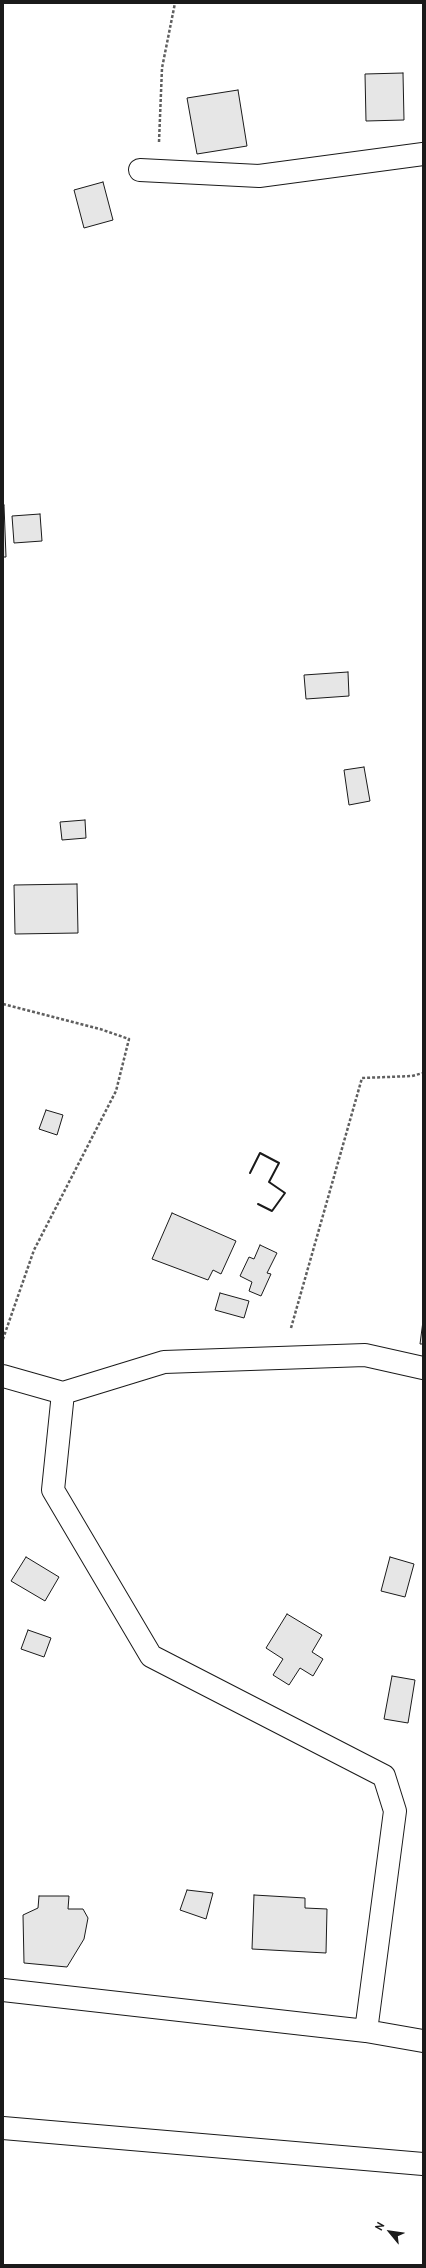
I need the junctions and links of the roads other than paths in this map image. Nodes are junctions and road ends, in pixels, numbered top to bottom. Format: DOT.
graph roads {
  1 [pos="423,154"];
  2 [pos="149,170"];
  3 [pos="423,1368"];
  4 [pos="3,1376"];
  5 [pos="63,1394"];
  6 [pos="3,1990"];
  7 [pos="366,2031"];
  8 [pos="423,2041"];
  9 [pos="3,2128"];
  10 [pos="423,2164"];
  1 -- 2 [label="street"];
  3 -- 5 [label="street"];
  4 -- 5 [label="street"];
  5 -- 7 [label="street"];
  6 -- 7 [label="street"];
  7 -- 8 [label="street"];
  9 -- 10 [label="street"];
}
